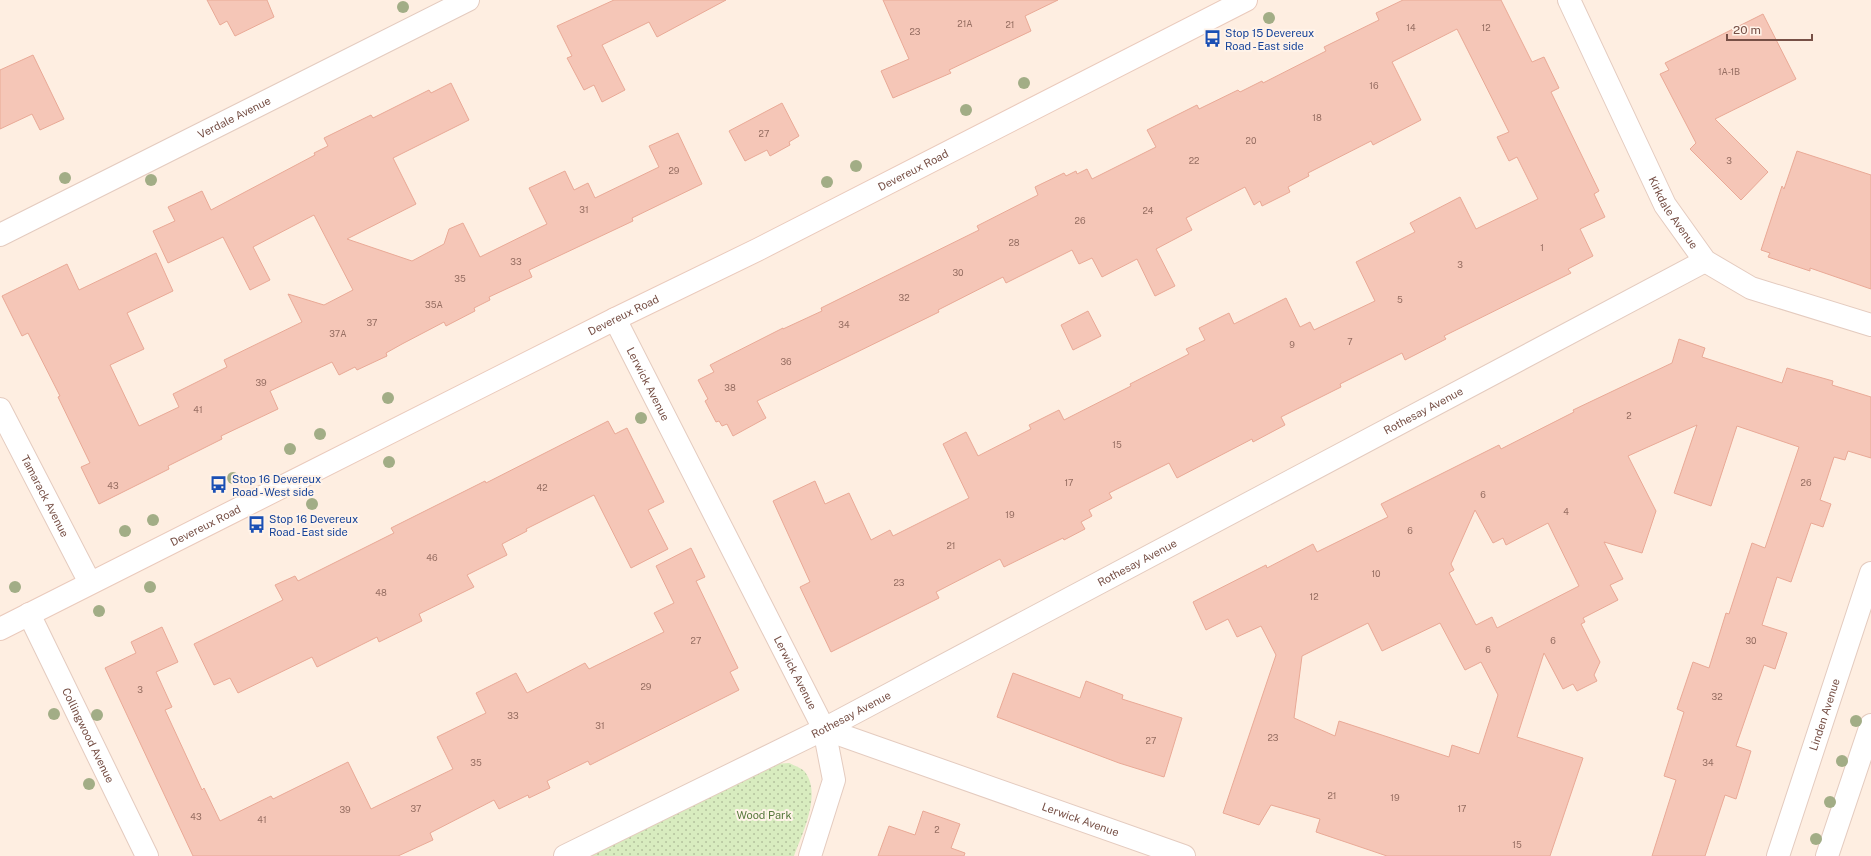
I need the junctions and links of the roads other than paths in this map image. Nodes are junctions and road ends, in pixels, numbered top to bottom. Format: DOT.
graph roads {
  1 [pos="468,0"];
  2 [pos="1246,0"];
  3 [pos="1569,0"];
  4 [pos="0,236"];
  5 [pos="1705,261"];
  6 [pos="615,319"];
  7 [pos="1871,325"];
  8 [pos="0,409"];
  9 [pos="1871,573"];
  10 [pos="90,583"];
  11 [pos="29,614"];
  12 [pos="0,629"];
  13 [pos="1871,725"];
  14 [pos="824,729"];
  15 [pos="147,856"];
  16 [pos="566,856"];
  17 [pos="810,856"];
  18 [pos="1184,856"];
  19 [pos="1778,856"];
  20 [pos="1827,856"];
  1 -- 4 [label="street, Verdale Avenue"];
  2 -- 6 [label="street, Devereux Road"];
  3 -- 5 [label="street, Kirkdale Avenue"];
  5 -- 7 [label="street, Kirkdale Avenue"];
  5 -- 14 [label="street, Rothesay Avenue"];
  6 -- 10 [label="street, Devereux Road"];
  6 -- 14 [label="street, Lerwick Avenue"];
  8 -- 10 [label="street, Tamarack Avenue"];
  9 -- 19 [label="street, Linden Avenue"];
  10 -- 11 [label="street, Devereux Road"];
  11 -- 12 [label="street, Devereux Road"];
  11 -- 15 [label="street, Collingwood Avenue"];
  13 -- 20 [label="street"];
  14 -- 16 [label="street, Rothesay Avenue"];
  14 -- 17 [label="street"];
  14 -- 18 [label="street, Lerwick Avenue"];
}
